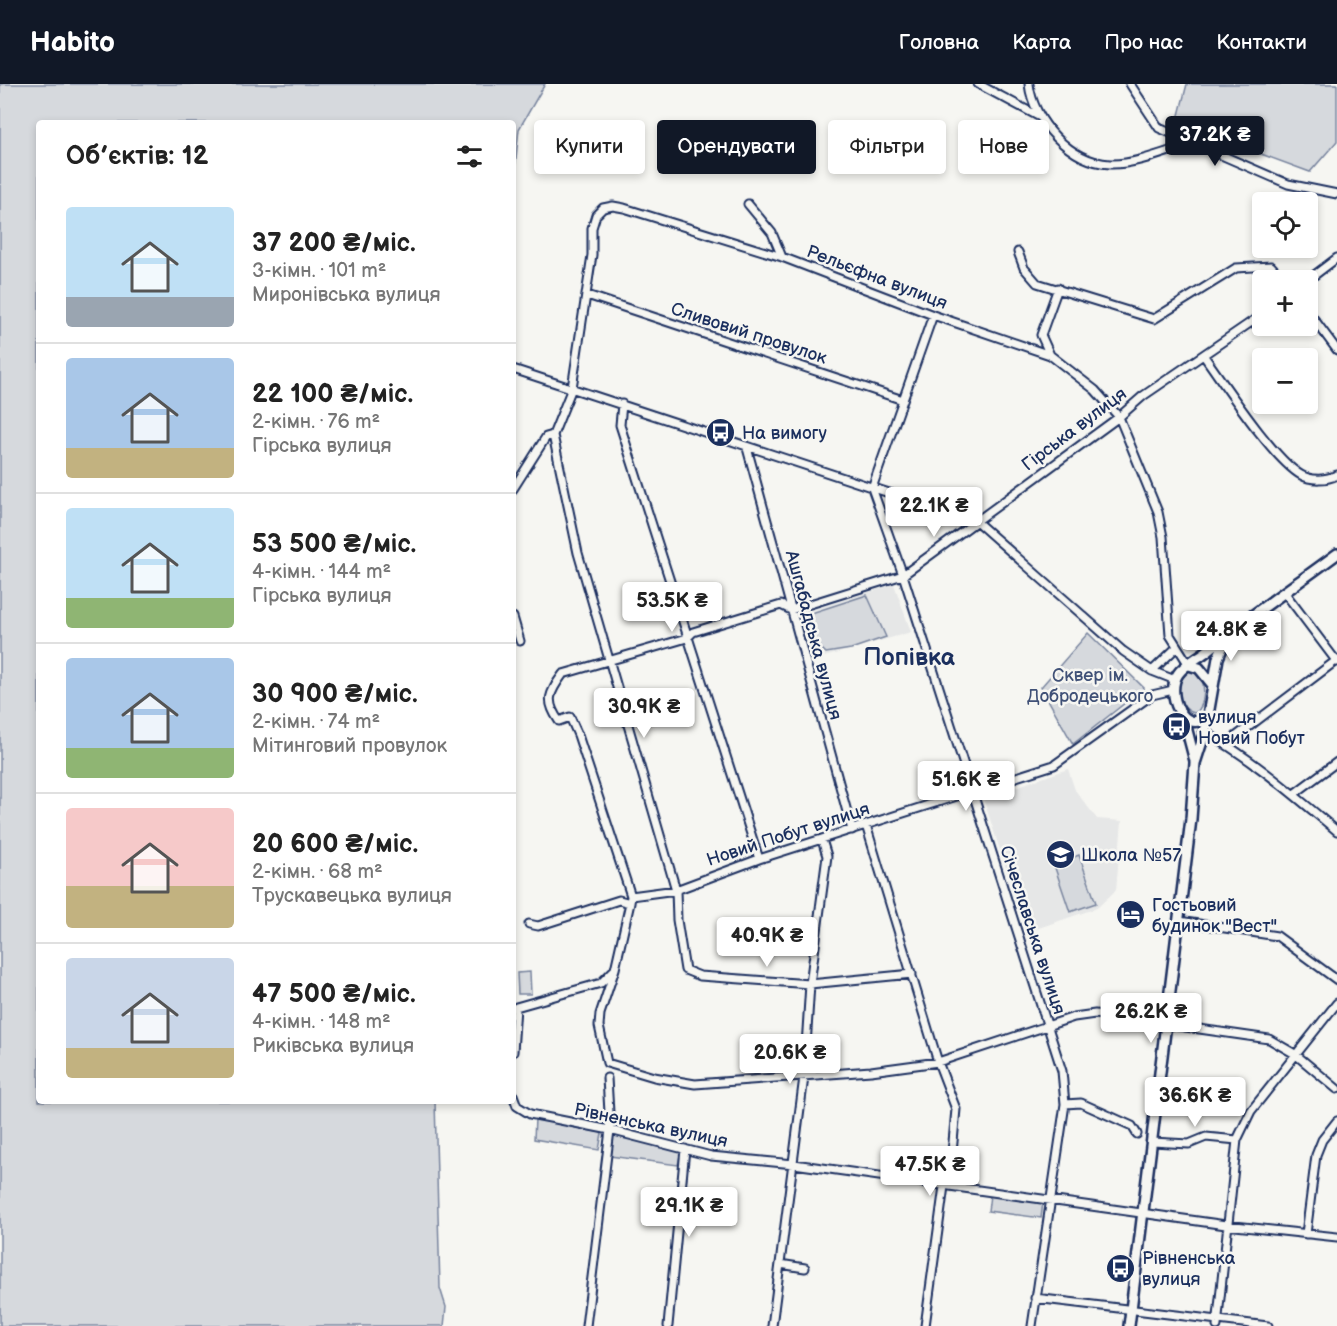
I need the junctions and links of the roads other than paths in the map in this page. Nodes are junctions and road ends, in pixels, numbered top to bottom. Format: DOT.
graph roads {
  1 [pos="978,84"];
  2 [pos="1029,84"];
  3 [pos="1130,84"];
  4 [pos="1038,116"];
  5 [pos="1191,144"];
  6 [pos="1337,194"];
  7 [pos="748,204"];
  8 [pos="1018,252"];
  9 [pos="782,257"];
  10 [pos="1337,258"];
  11 [pos="1275,270"];
  12 [pos="1318,272"];
  13 [pos="1058,288"];
  14 [pos="587,295"];
  15 [pos="933,315"];
  16 [pos="1252,322"];
  17 [pos="1318,324"];
  18 [pos="1337,350"];
  19 [pos="1050,355"];
  20 [pos="1204,356"];
  21 [pos="516,370"];
  22 [pos="572,388"];
  23 [pos="903,400"];
  24 [pos="622,404"];
  25 [pos="1119,417"];
  26 [pos="553,435"];
  27 [pos="747,448"];
  28 [pos="1337,475"];
  29 [pos="516,484"];
  30 [pos="872,488"];
  31 [pos="977,522"];
  32 [pos="1337,554"];
  33 [pos="903,575"];
  34 [pos="1284,593"];
  35 [pos="791,610"];
  36 [pos="516,627"];
  37 [pos="1228,634"];
  38 [pos="687,638"];
  39 [pos="520,641"];
  40 [pos="1176,648"];
  41 [pos="1337,661"];
  42 [pos="609,662"];
  43 [pos="1189,665"];
  44 [pos="1152,671"];
  45 [pos="1212,684"];
  46 [pos="1174,685"];
  47 [pos="1208,716"];
  48 [pos="1184,719"];
  49 [pos="1205,732"];
  50 [pos="1227,744"];
  51 [pos="1337,762"];
  52 [pos="1195,764"];
  53 [pos="973,792"];
  54 [pos="1294,794"];
  55 [pos="866,825"];
  56 [pos="852,830"];
  57 [pos="1337,831"];
  58 [pos="822,840"];
  59 [pos="759,859"];
  60 [pos="676,890"];
  61 [pos="631,900"];
  62 [pos="1179,921"];
  63 [pos="529,924"];
  64 [pos="615,969"];
  65 [pos="912,974"];
  66 [pos="1337,980"];
  67 [pos="810,984"];
  68 [pos="1337,1003"];
  69 [pos="516,1007"];
  70 [pos="1167,1023"];
  71 [pos="1048,1026"];
  72 [pos="1295,1054"];
  73 [pos="938,1062"];
  74 [pos="804,1077"];
  75 [pos="608,1078"];
  76 [pos="1337,1089"];
  77 [pos="516,1103"];
  78 [pos="1065,1104"];
  79 [pos="1337,1121"];
  80 [pos="610,1130"];
  81 [pos="1137,1134"];
  82 [pos="1236,1140"];
  83 [pos="1152,1142"];
  84 [pos="684,1149"];
  85 [pos="794,1164"];
  86 [pos="946,1186"];
  87 [pos="1049,1201"];
  88 [pos="1142,1214"];
  89 [pos="1226,1226"];
  90 [pos="1306,1234"];
  91 [pos="1337,1237"];
  92 [pos="780,1264"];
  93 [pos="805,1268"];
  94 [pos="1035,1298"];
  95 [pos="1131,1309"];
  96 [pos="1217,1323"];
  97 [pos="586,1326"];
  98 [pos="668,1326"];
  99 [pos="772,1326"];
  100 [pos="925,1326"];
  101 [pos="1032,1326"];
  102 [pos="1129,1326"];
  103 [pos="1268,1326"];
  1 -- 4 [label="street"];
  2 -- 4 [label="street"];
  3 -- 5 [label="street"];
  4 -- 5 [label="street"];
  5 -- 6 [label="street"];
  7 -- 9 [label="street"];
  8 -- 13 [label="street"];
  9 -- 14 [label="street, Рельєфна вулиця"];
  9 -- 15 [label="street, Рельєфна вулиця"];
  10 -- 12 [label="street"];
  11 -- 13 [label="street"];
  13 -- 19 [label="street"];
  14 -- 22 [label="street"];
  14 -- 23 [label="street, Сливовий провулок"];
  15 -- 19 [label="street, Рельєфна вулиця"];
  15 -- 23 [label="street"];
  16 -- 20 [label="street, Гірська вулиця"];
  17 -- 18 [label="street"];
  19 -- 25 [label="street, Рельєфна вулиця"];
  20 -- 25 [label="street, Гірська вулиця"];
  20 -- 28 [label="street"];
  21 -- 22 [label="street"];
  22 -- 24 [label="street"];
  22 -- 26 [label="street"];
  23 -- 30 [label="street"];
  24 -- 27 [label="street"];
  24 -- 38 [label="street"];
  25 -- 31 [label="street, Гірська вулиця"];
  25 -- 40 [label="street, Рельєфна вулиця"];
  26 -- 29 [label="street"];
  26 -- 42 [label="street"];
  27 -- 30 [label="street"];
  27 -- 35 [label="street, Ашгабадська вулиця"];
  30 -- 31 [label="street"];
  30 -- 33 [label="street, Січеславська вулиця"];
  31 -- 33 [label="street, Гірська вулиця"];
  31 -- 44 [label="street"];
  32 -- 34 [label="main road, Новий Побут вулиця"];
  33 -- 35 [label="street, Гірська вулиця"];
  33 -- 53 [label="street, Січеславська вулиця"];
  34 -- 37 [label="main road, Новий Побут вулиця"];
  34 -- 41 [label="street"];
  35 -- 38 [label="street, Гірська вулиця"];
  35 -- 56 [label="street, Ашгабадська вулиця"];
  36 -- 39 [label="street"];
  37 -- 43 [label="main road, Новий Побут вулиця"];
  37 -- 45 [label="main road"];
  38 -- 42 [label="street, Гірська вулиця"];
  38 -- 59 [label="street"];
  40 -- 43 [label="street"];
  40 -- 44 [label="street"];
  41 -- 50 [label="street"];
  42 -- 60 [label="street"];
  42 -- 61 [label="street, Гірська вулиця"];
  43 -- 45 [label="main road"];
  43 -- 46 [label="main road, Новий Побут вулиця"];
  44 -- 46 [label="street"];
  45 -- 47 [label="main road"];
  46 -- 48 [label="main road"];
  46 -- 53 [label="street, Новий Побут вулиця"];
  47 -- 48 [label="main road"];
  47 -- 49 [label="main road"];
  48 -- 52 [label="main road"];
  49 -- 50 [label="street"];
  49 -- 52 [label="main road"];
  50 -- 54 [label="street"];
  51 -- 54 [label="street"];
  52 -- 62 [label="main road"];
  53 -- 55 [label="street, Новий Побут вулиця"];
  53 -- 71 [label="street, Січеславська вулиця"];
  54 -- 57 [label="street"];
  55 -- 56 [label="street, Новий Побут вулиця"];
  55 -- 65 [label="street"];
  56 -- 58 [label="street, Новий Побут вулиця"];
  58 -- 59 [label="street, Новий Побут вулиця"];
  58 -- 67 [label="street"];
  59 -- 60 [label="street, Новий Побут вулиця"];
  60 -- 61 [label="street, Новий Побут вулиця"];
  60 -- 67 [label="street"];
  61 -- 63 [label="street, Новий Побут вулиця"];
  61 -- 64 [label="street"];
  62 -- 66 [label="street"];
  62 -- 70 [label="main road"];
  64 -- 69 [label="street"];
  64 -- 74 [label="street"];
  65 -- 67 [label="street"];
  65 -- 73 [label="street"];
  67 -- 74 [label="street"];
  68 -- 72 [label="street"];
  70 -- 71 [label="street"];
  70 -- 72 [label="street"];
  70 -- 83 [label="main road"];
  71 -- 73 [label="street"];
  71 -- 78 [label="street, Січеславська вулиця"];
  72 -- 76 [label="street"];
  72 -- 82 [label="street"];
  73 -- 74 [label="street"];
  73 -- 86 [label="street"];
  74 -- 85 [label="street"];
  75 -- 80 [label="street"];
  77 -- 80 [label="street, Рівненська вулиця"];
  78 -- 81 [label="street"];
  78 -- 87 [label="street, Січеславська вулиця"];
  79 -- 90 [label="street"];
  80 -- 84 [label="street, Рівненська вулиця"];
  80 -- 97 [label="street"];
  82 -- 83 [label="street"];
  82 -- 89 [label="street"];
  83 -- 88 [label="main road"];
  84 -- 85 [label="street, Рівненська вулиця"];
  84 -- 98 [label="street"];
  85 -- 86 [label="street, Рівненська вулиця"];
  85 -- 92 [label="street"];
  86 -- 87 [label="street, Рівненська вулиця"];
  86 -- 100 [label="street"];
  87 -- 88 [label="street, Рівненська вулиця"];
  87 -- 94 [label="street, Січеславська вулиця"];
  88 -- 89 [label="street, Рівненська вулиця"];
  88 -- 95 [label="main road"];
  89 -- 90 [label="street, Рівненська вулиця"];
  89 -- 96 [label="street"];
  90 -- 91 [label="street, Рівненська вулиця"];
  92 -- 93 [label="street"];
  92 -- 99 [label="street"];
  94 -- 95 [label="street"];
  94 -- 101 [label="street, Січеславська вулиця"];
  95 -- 96 [label="street"];
  95 -- 102 [label="main road"];
  96 -- 103 [label="street"];
}
